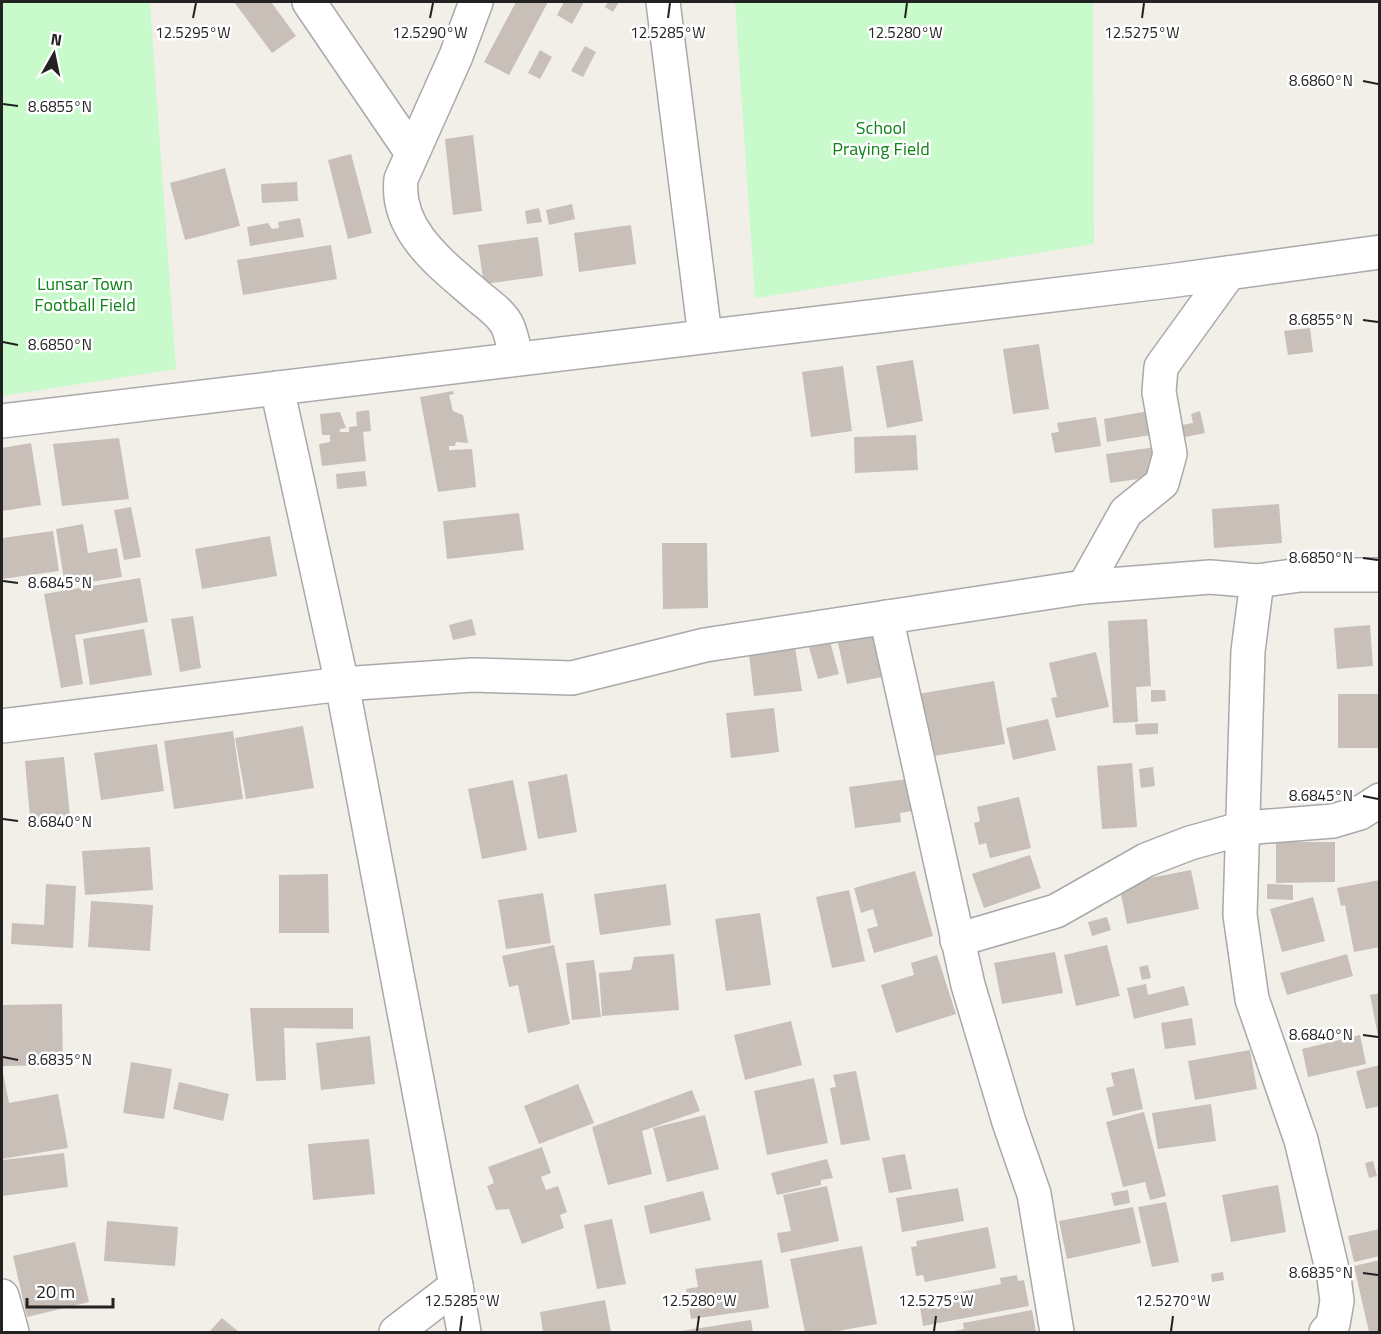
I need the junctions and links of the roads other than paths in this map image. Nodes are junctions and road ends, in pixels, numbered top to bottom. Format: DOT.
graph roads {
  1 [pos="309,2"];
  2 [pos="476,2"];
  3 [pos="663,2"];
  4 [pos="412,153"];
  5 [pos="1380,252"];
  6 [pos="1229,273"];
  7 [pos="705,336"];
  8 [pos="517,358"];
  9 [pos="277,388"];
  10 [pos="2,421"];
  11 [pos="1380,575"];
  12 [pos="1257,580"];
  13 [pos="1084,586"];
  14 [pos="886,617"];
  15 [pos="342,684"];
  16 [pos="2,726"];
  17 [pos="1380,800"];
  18 [pos="1244,828"];
  19 [pos="957,940"];
  20 [pos="456,1286"];
  21 [pos="2,1296"];
  22 [pos="12,1332"];
  23 [pos="396,1332"];
  24 [pos="464,1332"];
  25 [pos="1057,1332"];
  26 [pos="1326,1332"];
  1 -- 4 [label="street"];
  2 -- 4 [label="street"];
  3 -- 7 [label="street"];
  4 -- 8 [label="street"];
  5 -- 6 [label="street"];
  6 -- 7 [label="street"];
  6 -- 13 [label="street"];
  7 -- 8 [label="street"];
  8 -- 9 [label="street"];
  9 -- 10 [label="street"];
  9 -- 15 [label="street"];
  11 -- 12 [label="street"];
  12 -- 13 [label="street"];
  12 -- 18 [label="street"];
  13 -- 14 [label="street"];
  14 -- 15 [label="street"];
  14 -- 19 [label="street"];
  15 -- 16 [label="street"];
  15 -- 20 [label="street"];
  17 -- 18 [label="street"];
  18 -- 19 [label="street"];
  18 -- 26 [label="street"];
  19 -- 25 [label="street"];
  20 -- 23 [label="street"];
  20 -- 24 [label="street"];
  21 -- 22 [label="street"];
}
